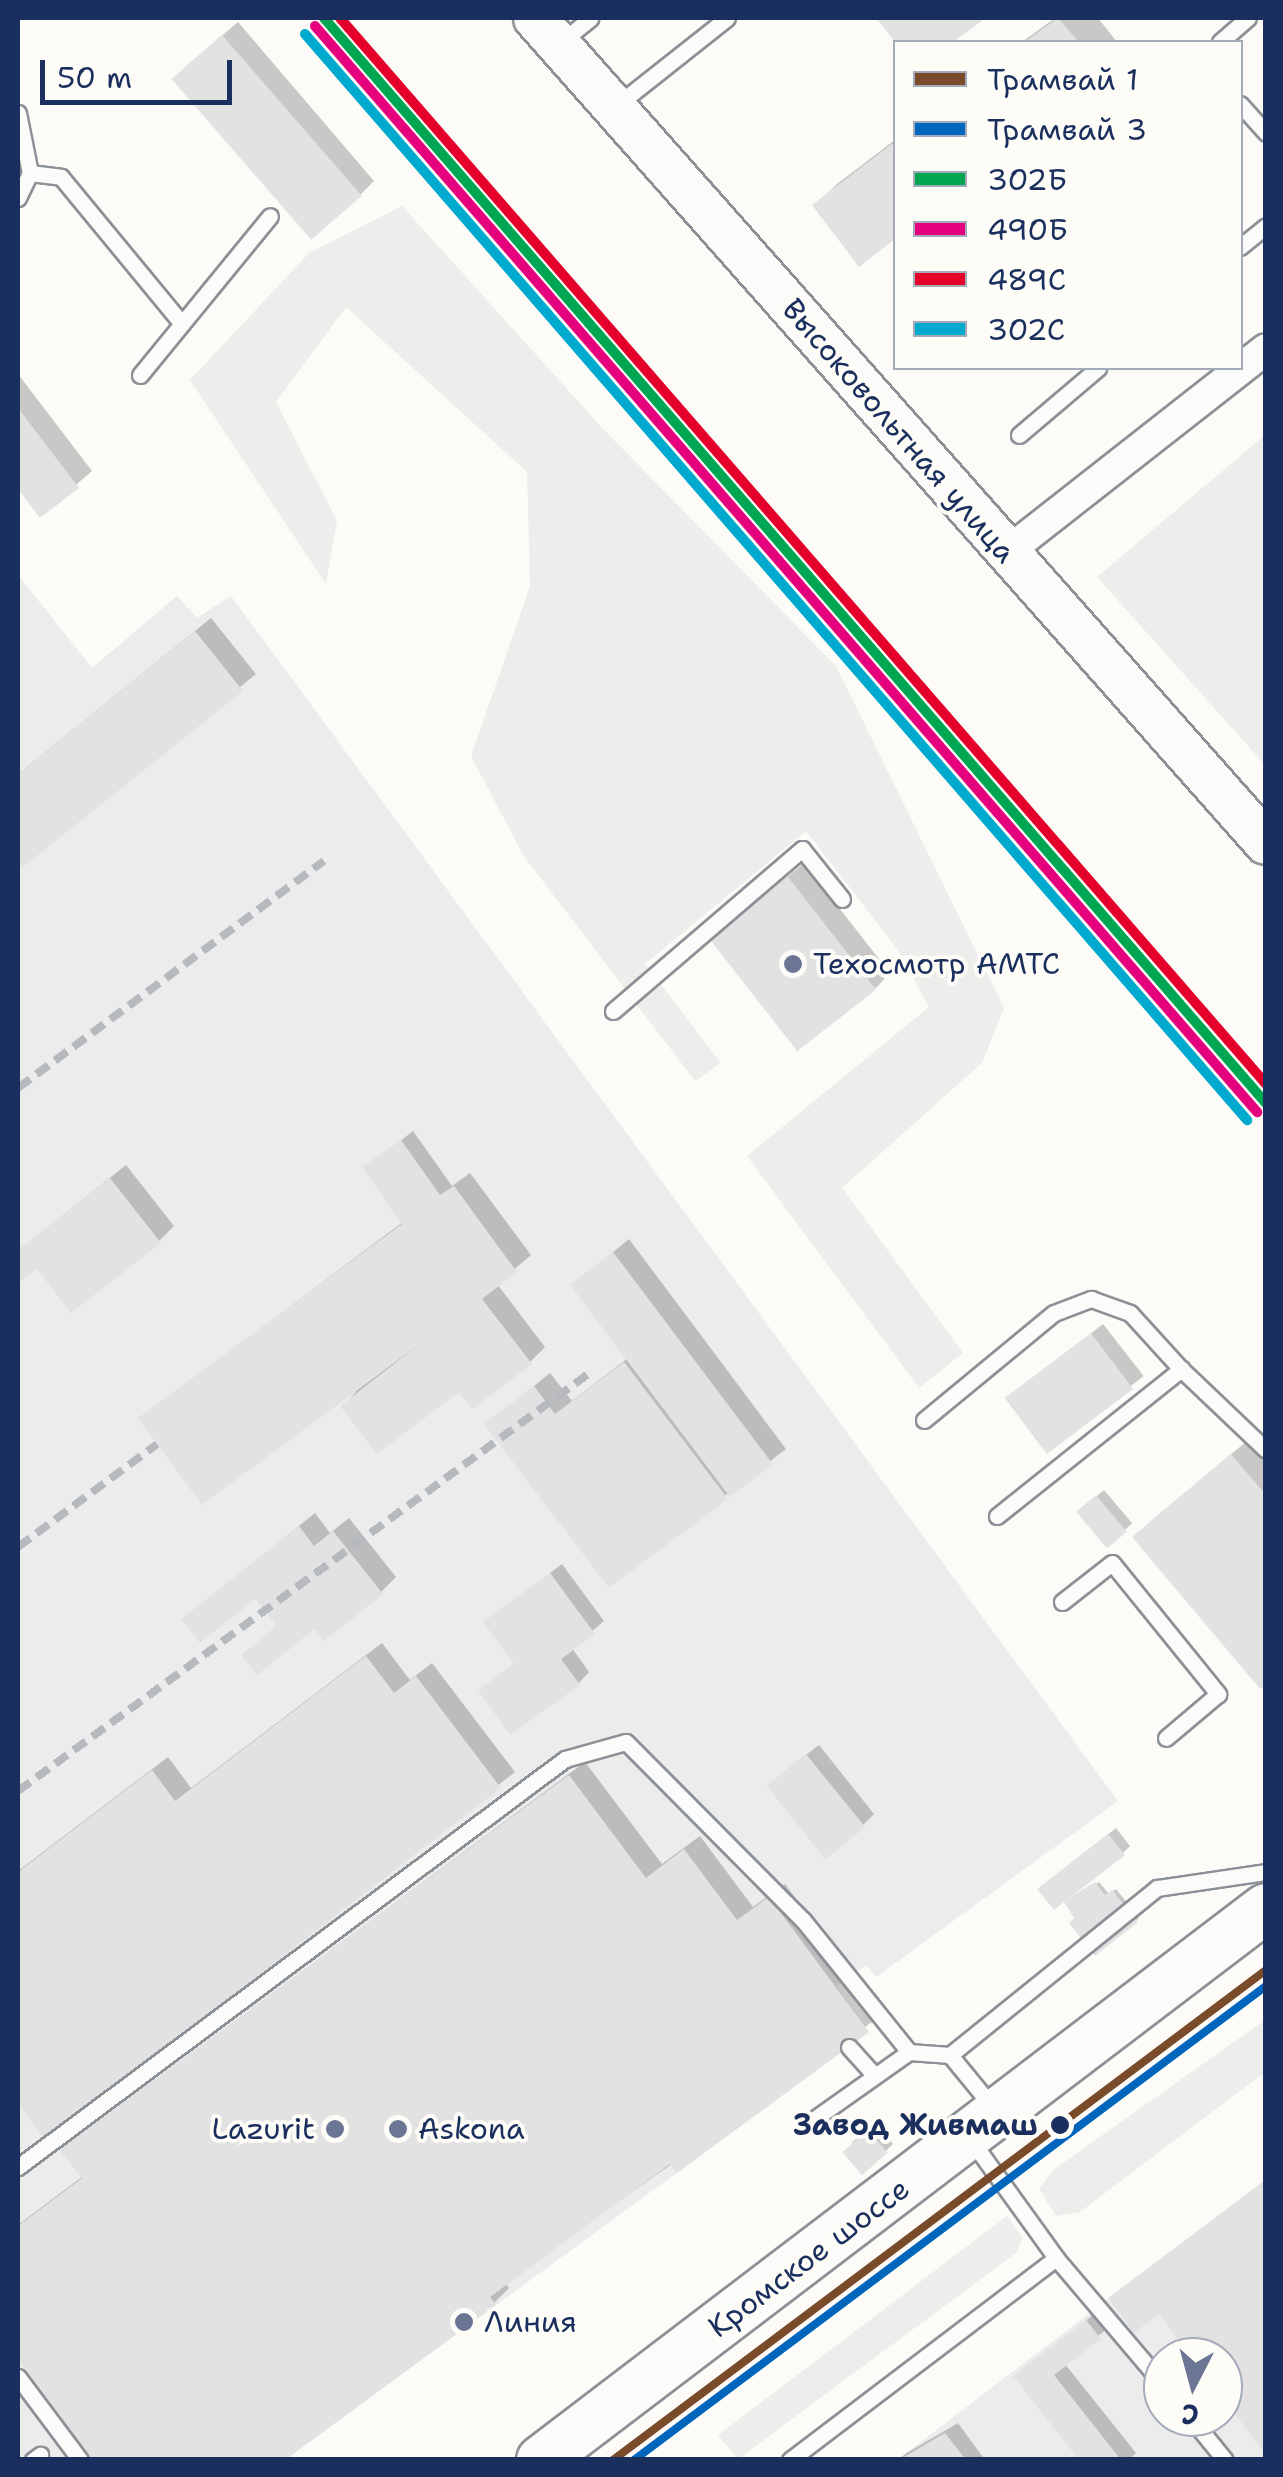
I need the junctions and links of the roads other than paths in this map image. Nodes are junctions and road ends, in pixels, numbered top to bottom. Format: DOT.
graph roads {
  1 [pos="591,18"];
  2 [pos="727,18"];
  3 [pos="1248,18"];
  4 [pos="547,31"];
  5 [pos="1222,40"];
  6 [pos="1243,107"];
  7 [pos="614,108"];
  8 [pos="18,113"];
  9 [pos="1266,133"];
  10 [pos="30,173"];
  11 [pos="18,198"];
  12 [pos="270,216"];
  13 [pos="1266,226"];
  14 [pos="1243,245"];
  15 [pos="182,324"];
  16 [pos="1266,349"];
  17 [pos="1243,367"];
  18 [pos="1096,370"];
  19 [pos="1239,370"];
  20 [pos="140,376"];
  21 [pos="1019,435"];
  22 [pos="1006,553"];
  23 [pos="1266,844"];
  24 [pos="842,899"];
  25 [pos="613,1010"];
  26 [pos="1180,1369"];
  27 [pos="924,1420"];
  28 [pos="1266,1450"];
  29 [pos="997,1516"];
  30 [pos="1062,1602"];
  31 [pos="1166,1738"];
  32 [pos="1266,1872"];
  33 [pos="1266,1908"];
  34 [pos="849,2046"];
  35 [pos="909,2052"];
  36 [pos="950,2054"];
  37 [pos="873,2074"];
  38 [pos="810,2122"];
  39 [pos="983,2125"];
  40 [pos="18,2167"];
  41 [pos="1056,2258"];
  42 [pos="1143,2360"];
  43 [pos="18,2378"];
  44 [pos="1206,2437"];
  45 [pos="1224,2459"];
  46 [pos="80,2460"];
  47 [pos="542,2460"];
  48 [pos="790,2460"];
  1 -- 4 [label="lane"];
  2 -- 7 [label="lane"];
  3 -- 5 [label="lane"];
  4 -- 7 [label="main road, Высоковольтная улица"];
  6 -- 9 [label="lane"];
  7 -- 22 [label="main road, Высоковольтная улица"];
  8 -- 10 [label="lane"];
  10 -- 11 [label="lane"];
  10 -- 15 [label="lane"];
  12 -- 15 [label="lane"];
  13 -- 14 [label="lane"];
  15 -- 20 [label="lane"];
  16 -- 17 [label="street"];
  18 -- 21 [label="lane"];
  19 -- 22 [label="street"];
  22 -- 23 [label="main road, Высоковольтная улица"];
  24 -- 25 [label="lane"];
  26 -- 27 [label="lane"];
  26 -- 28 [label="lane"];
  26 -- 29 [label="lane"];
  30 -- 31 [label="lane"];
  32 -- 36 [label="lane"];
  33 -- 39 [label="main road, Кромское шоссе"];
  34 -- 37 [label="lane"];
  35 -- 36 [label="lane"];
  35 -- 37 [label="lane"];
  35 -- 40 [label="lane"];
  36 -- 39 [label="lane"];
  37 -- 38 [label="lane"];
  39 -- 41 [label="lane"];
  39 -- 47 [label="main road, Кромское шоссе"];
  41 -- 42 [label="lane"];
  41 -- 48 [label="lane"];
  43 -- 46 [label="lane"];
  44 -- 45 [label="lane"];
}
